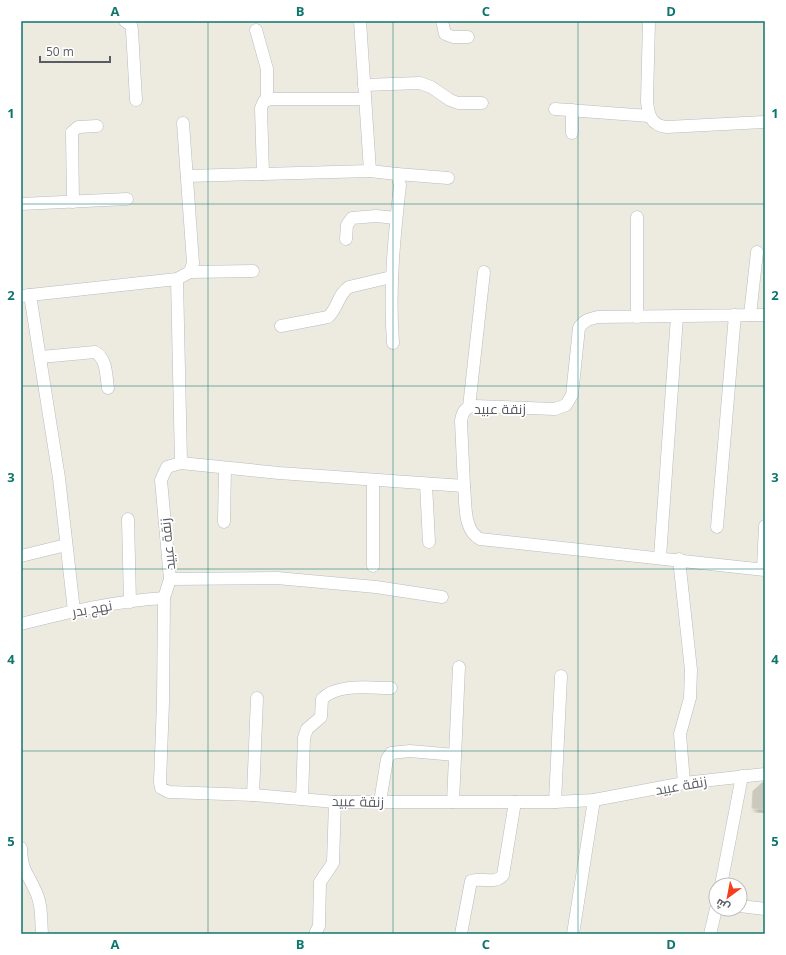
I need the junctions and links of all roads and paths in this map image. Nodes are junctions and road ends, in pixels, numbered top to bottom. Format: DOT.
graph roads {
  1 [pos="125,21"];
  2 [pos="360,21"];
  3 [pos="442,21"];
  4 [pos="649,21"];
  5 [pos="256,30"];
  6 [pos="468,37"];
  7 [pos="364,85"];
  8 [pos="365,99"];
  9 [pos="136,100"];
  10 [pos="267,100"];
  11 [pos="482,102"];
  12 [pos="555,109"];
  13 [pos="572,110"];
  14 [pos="649,116"];
  15 [pos="765,122"];
  16 [pos="183,123"];
  17 [pos="97,126"];
  18 [pos="572,132"];
  19 [pos="370,171"];
  20 [pos="263,174"];
  21 [pos="397,174"];
  22 [pos="187,176"];
  23 [pos="448,178"];
  24 [pos="127,199"];
  25 [pos="72,202"];
  26 [pos="21,204"];
  27 [pos="638,217"];
  28 [pos="396,218"];
  29 [pos="346,239"];
  30 [pos="757,252"];
  31 [pos="253,271"];
  32 [pos="190,272"];
  33 [pos="484,272"];
  34 [pos="392,278"];
  35 [pos="177,279"];
  36 [pos="26,295"];
  37 [pos="735,315"];
  38 [pos="750,315"];
  39 [pos="765,315"];
  40 [pos="677,316"];
  41 [pos="637,317"];
  42 [pos="281,326"];
  43 [pos="392,343"];
  44 [pos="41,357"];
  45 [pos="108,388"];
  46 [pos="469,407"];
  47 [pos="181,463"];
  48 [pos="226,468"];
  49 [pos="373,480"];
  50 [pos="426,484"];
  51 [pos="464,486"];
  52 [pos="128,519"];
  53 [pos="224,522"];
  54 [pos="765,526"];
  55 [pos="717,527"];
  56 [pos="429,542"];
  57 [pos="66,545"];
  58 [pos="21,556"];
  59 [pos="660,557"];
  60 [pos="679,559"];
  61 [pos="374,566"];
  62 [pos="764,570"];
  63 [pos="170,579"];
  64 [pos="442,597"];
  65 [pos="164,598"];
  66 [pos="130,602"];
  67 [pos="74,611"];
  68 [pos="21,624"];
  69 [pos="459,667"];
  70 [pos="561,676"];
  71 [pos="391,688"];
  72 [pos="257,698"];
  73 [pos="455,755"];
  74 [pos="765,774"];
  75 [pos="742,776"];
  76 [pos="684,783"];
  77 [pos="254,795"];
  78 [pos="302,799"];
  79 [pos="594,800"];
  80 [pos="335,802"];
  81 [pos="380,802"];
  82 [pos="453,802"];
  83 [pos="515,802"];
  84 [pos="555,802"];
  85 [pos="21,848"];
  86 [pos="723,877"];
  87 [pos="24,879"];
  88 [pos="748,907"];
  89 [pos="765,909"];
  90 [pos="714,917"];
  91 [pos="42,934"];
  92 [pos="315,934"];
  93 [pos="461,934"];
  94 [pos="573,934"];
  95 [pos="710,934"];
  1 -- 9 [label="street"];
  2 -- 7 [label="street"];
  3 -- 6 [label="street"];
  4 -- 14 [label="street"];
  5 -- 10 [label="street"];
  7 -- 8 [label="street"];
  7 -- 11 [label="street"];
  8 -- 10 [label="street"];
  8 -- 19 [label="street"];
  10 -- 20 [label="street"];
  12 -- 13 [label="street"];
  13 -- 14 [label="street"];
  13 -- 18 [label="street"];
  14 -- 15 [label="street"];
  16 -- 22 [label="street"];
  17 -- 25 [label="street"];
  19 -- 20 [label="street"];
  19 -- 21 [label="street"];
  20 -- 22 [label="street"];
  21 -- 23 [label="street"];
  21 -- 28 [label="street"];
  22 -- 32 [label="street"];
  24 -- 25 [label="street"];
  25 -- 26 [label="street"];
  27 -- 41 [label="street"];
  28 -- 29 [label="street"];
  28 -- 34 [label="street"];
  30 -- 38 [label="street"];
  31 -- 32 [label="street"];
  32 -- 35 [label="street"];
  33 -- 46 [label="street"];
  34 -- 42 [label="street"];
  34 -- 43 [label="street"];
  35 -- 36 [label="street"];
  35 -- 47 [label="street"];
  36 -- 44 [label="street"];
  37 -- 38 [label="street, زنقة عبيد"];
  37 -- 40 [label="street, زنقة عبيد"];
  37 -- 55 [label="street"];
  38 -- 39 [label="street, زنقة عبيد"];
  40 -- 41 [label="street, زنقة عبيد"];
  40 -- 59 [label="street"];
  41 -- 46 [label="street, زنقة عبيد"];
  44 -- 45 [label="street"];
  44 -- 57 [label="street"];
  46 -- 51 [label="street, زنقة عبيد"];
  47 -- 48 [label="street"];
  47 -- 63 [label="street, زنقة عبيد"];
  48 -- 49 [label="street"];
  48 -- 53 [label="street"];
  49 -- 50 [label="street"];
  49 -- 61 [label="street"];
  50 -- 51 [label="street"];
  50 -- 56 [label="street"];
  51 -- 59 [label="street, زنقة عبيد"];
  52 -- 66 [label="street"];
  54 -- 62 [label="street"];
  57 -- 58 [label="street"];
  57 -- 67 [label="street"];
  59 -- 60 [label="street, زنقة عبيد"];
  60 -- 62 [label="street, زنقة عبيد"];
  60 -- 76 [label="street"];
  63 -- 64 [label="street"];
  63 -- 65 [label="street, زنقة عبيد"];
  65 -- 66 [label="street, نهج بدر"];
  65 -- 77 [label="street, زنقة عبيد"];
  66 -- 67 [label="street, نهج بدر"];
  67 -- 68 [label="street, نهج بدر"];
  69 -- 73 [label="street"];
  70 -- 84 [label="street"];
  71 -- 78 [label="street"];
  72 -- 77 [label="street"];
  73 -- 81 [label="street"];
  73 -- 82 [label="street"];
  74 -- 75 [label="street, زنقة عبيد"];
  75 -- 76 [label="street, زنقة عبيد"];
  75 -- 86 [label="street"];
  76 -- 79 [label="street, زنقة عبيد"];
  77 -- 78 [label="street, زنقة عبيد"];
  78 -- 80 [label="street, زنقة عبيد"];
  79 -- 84 [label="street, زنقة عبيد"];
  79 -- 94 [label="street"];
  80 -- 81 [label="street, زنقة عبيد"];
  80 -- 92 [label="street"];
  81 -- 82 [label="street, زنقة عبيد"];
  82 -- 83 [label="street, زنقة عبيد"];
  83 -- 84 [label="street, زنقة عبيد"];
  83 -- 93 [label="street"];
  85 -- 87 [label="street"];
  87 -- 91 [label="street"];
  88 -- 89 [label="street"];
  90 -- 95 [label="street"];
}
